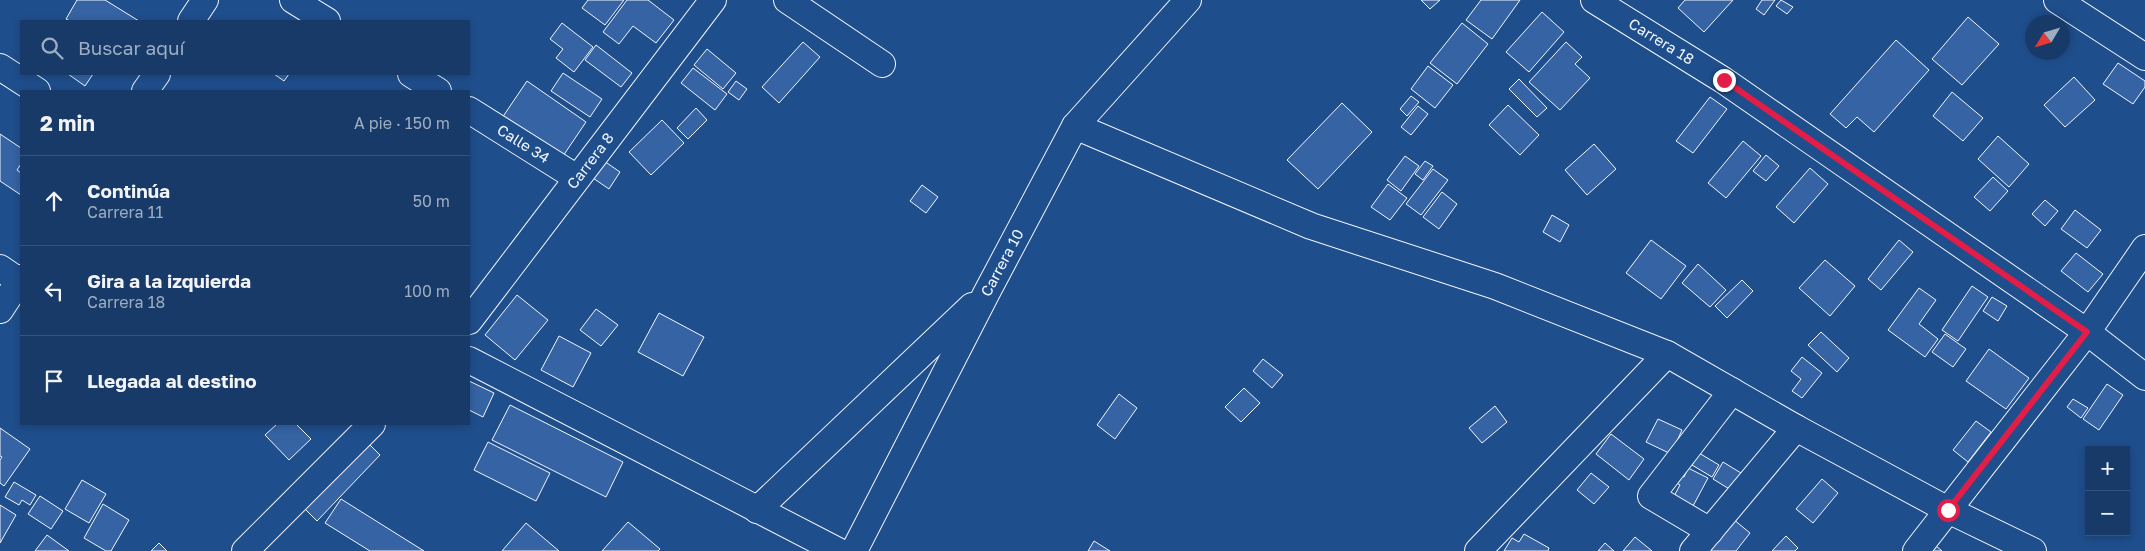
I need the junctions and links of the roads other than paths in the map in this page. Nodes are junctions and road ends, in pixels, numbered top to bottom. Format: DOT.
graph roads {
  1 [pos="205,0"];
  2 [pos="293,0"];
  3 [pos="786,0"];
  4 [pos="1188,0"];
  5 [pos="1594,0"];
  6 [pos="2057,0"];
  7 [pos="710,1"];
  8 [pos="192,20"];
  9 [pos="325,20"];
  10 [pos="2145,57"];
  11 [pos="882,64"];
  12 [pos="0,67"];
  13 [pos="156,75"];
  14 [pos="412,75"];
  15 [pos="35,90"];
  16 [pos="146,90"];
  17 [pos="436,90"];
  18 [pos="470,111"];
  19 [pos="1075,126"];
  20 [pos="577,178"];
  21 [pos="2145,248"];
  22 [pos="14,276"];
  23 [pos="987,292"];
  24 [pos="0,310"];
  25 [pos="470,320"];
  26 [pos="2087,332"];
  27 [pos="1667,354"];
  28 [pos="470,361"];
  29 [pos="2145,377"];
  30 [pos="1732,391"];
  31 [pos="371,425"];
  32 [pos="1796,428"];
  33 [pos="757,510"];
  34 [pos="1948,510"];
  35 [pos="1710,531"];
  36 [pos="245,551"];
  37 [pos="838,551"];
  38 [pos="854,551"];
  39 [pos="1478,551"];
  40 [pos="1693,551"];
  41 [pos="1916,551"];
  42 [pos="2033,551"];
  1 -- 8 [label="street"];
  2 -- 9 [label="street"];
  3 -- 11 [label="street"];
  4 -- 19 [label="street, Carrera 10"];
  5 -- 26 [label="street, Carrera 18"];
  6 -- 10 [label="street"];
  7 -- 20 [label="street, Carrera 8"];
  12 -- 15 [label="street"];
  13 -- 16 [label="street"];
  14 -- 17 [label="street"];
  18 -- 20 [label="street, Calle 34"];
  19 -- 23 [label="street, Carrera 10"];
  19 -- 27 [label="street"];
  20 -- 25 [label="street, Carrera 8"];
  21 -- 26 [label="street"];
  22 -- 24 [label="street"];
  23 -- 33 [label="street"];
  23 -- 38 [label="street, Carrera 10"];
  26 -- 29 [label="street, Carrera 18"];
  26 -- 34 [label="street"];
  27 -- 30 [label="street"];
  27 -- 39 [label="street"];
  28 -- 33 [label="street"];
  30 -- 32 [label="street"];
  30 -- 35 [label="street"];
  31 -- 36 [label="street"];
  32 -- 34 [label="street"];
  32 -- 35 [label="street"];
  33 -- 37 [label="street"];
  34 -- 41 [label="street"];
  34 -- 42 [label="street"];
  35 -- 40 [label="street"];
}
